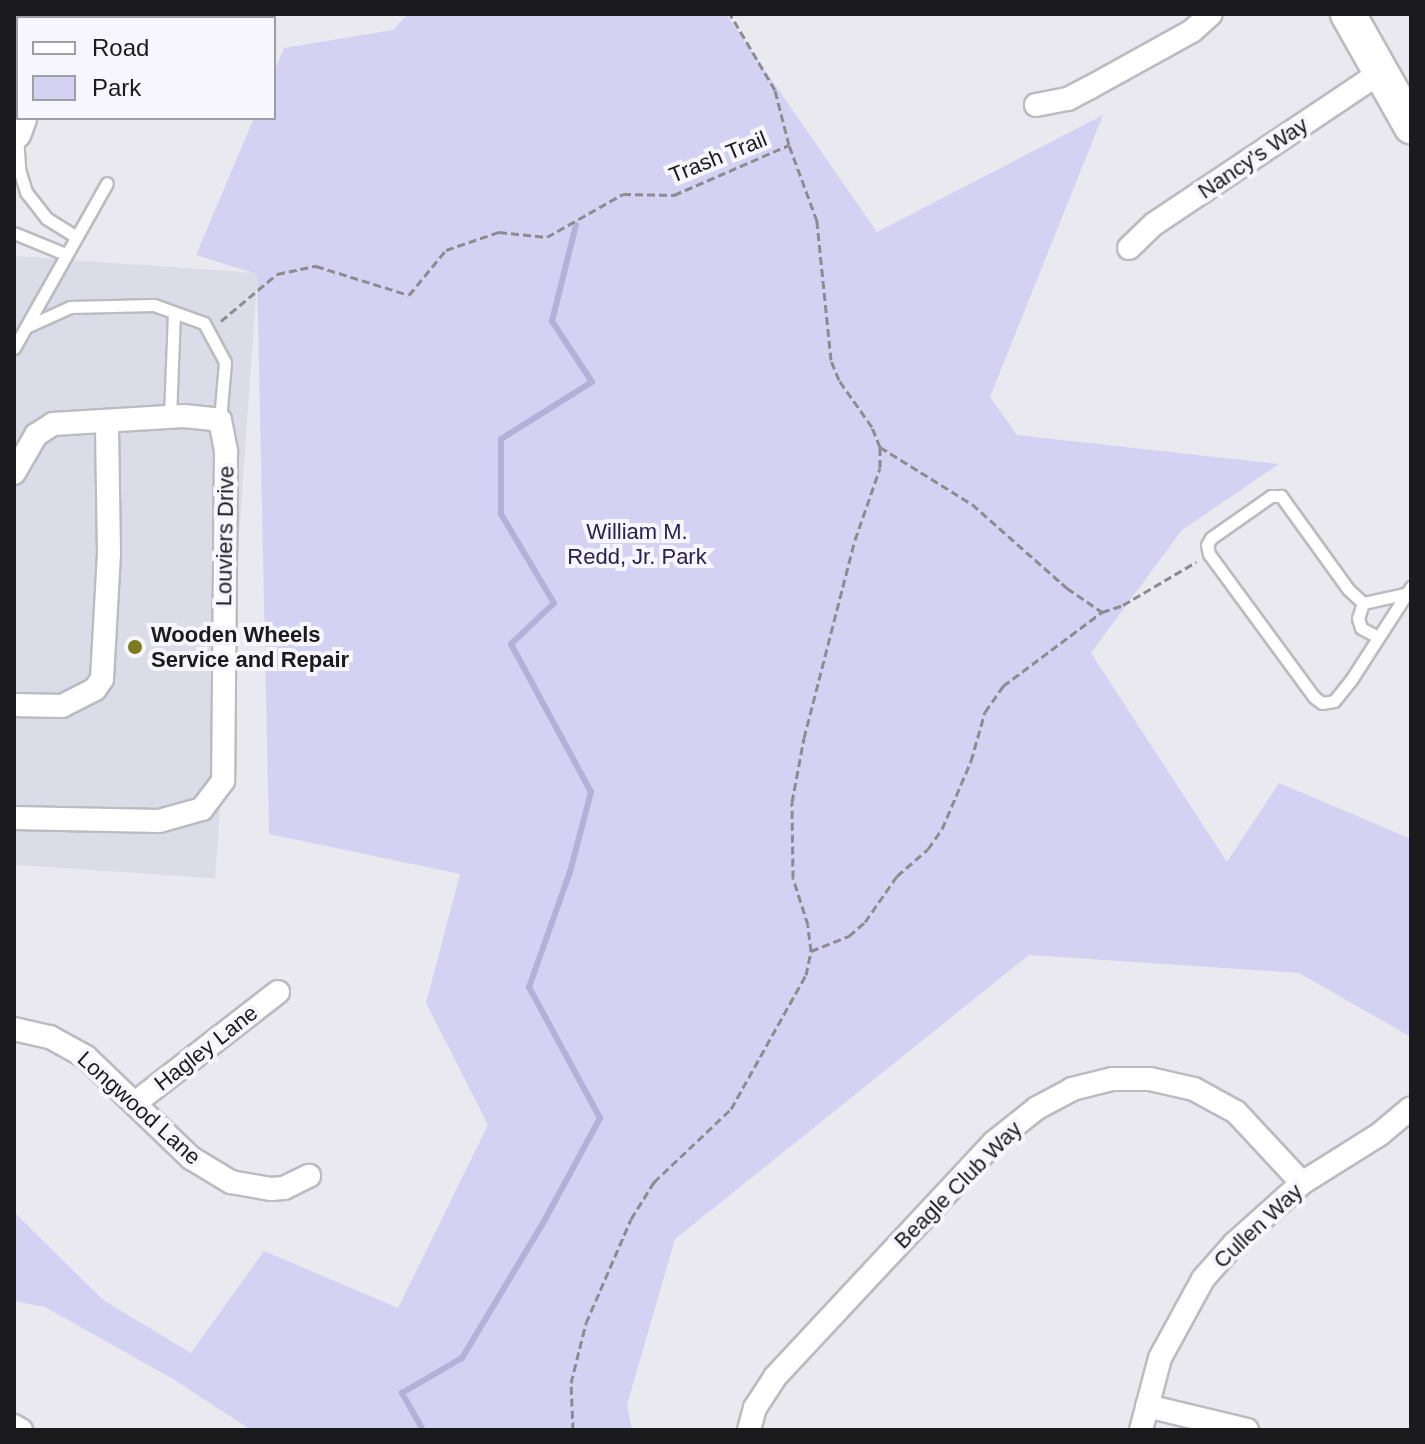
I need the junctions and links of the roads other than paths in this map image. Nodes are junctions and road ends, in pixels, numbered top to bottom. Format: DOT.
graph roads {
  1 [pos="1211,14"];
  2 [pos="1348,14"];
  3 [pos="1381,72"];
  4 [pos="1036,105"];
  5 [pos="16,125"];
  6 [pos="1411,126"];
  7 [pos="107,183"];
  8 [pos="14,233"];
  9 [pos="75,236"];
  10 [pos="1129,248"];
  11 [pos="65,254"];
  12 [pos="174,313"];
  13 [pos="26,327"];
  14 [pos="14,348"];
  15 [pos="170,417"];
  16 [pos="220,420"];
  17 [pos="107,421"];
  18 [pos="14,473"];
  19 [pos="1407,591"];
  20 [pos="1363,603"];
  21 [pos="1378,637"];
  22 [pos="14,705"];
  23 [pos="14,818"];
  24 [pos="278,992"];
  25 [pos="14,1029"];
  26 [pos="135,1103"];
  27 [pos="1411,1108"];
  28 [pos="309,1176"];
  29 [pos="1302,1183"];
  30 [pos="1147,1406"];
  31 [pos="14,1426"];
  32 [pos="21,1430"];
  33 [pos="749,1430"];
  34 [pos="1141,1430"];
  35 [pos="1247,1430"];
  1 -- 4 [label="street"];
  2 -- 3 [label="main road"];
  3 -- 6 [label="main road"];
  3 -- 10 [label="street, Nancy's Way"];
  5 -- 9 [label="lane"];
  7 -- 9 [label="lane"];
  8 -- 11 [label="lane"];
  9 -- 11 [label="lane"];
  11 -- 13 [label="lane"];
  12 -- 13 [label="lane"];
  12 -- 15 [label="lane"];
  12 -- 16 [label="lane"];
  13 -- 14 [label="lane"];
  15 -- 16 [label="street"];
  15 -- 17 [label="street"];
  16 -- 23 [label="street, Louviers Drive"];
  17 -- 18 [label="street"];
  17 -- 22 [label="street"];
  19 -- 20 [label="lane"];
  19 -- 21 [label="lane"];
  20 -- 21 [label="lane"];
  20 -- 21 [label="lane"];
  24 -- 26 [label="street, Hagley Lane"];
  25 -- 26 [label="street, Longwood Lane"];
  26 -- 28 [label="street, Longwood Lane"];
  27 -- 29 [label="street, Cullen Way"];
  29 -- 30 [label="street, Cullen Way"];
  29 -- 33 [label="street, Beagle Club Way"];
  30 -- 34 [label="street, Cullen Way"];
  30 -- 35 [label="street"];
  31 -- 32 [label="street"];
}
